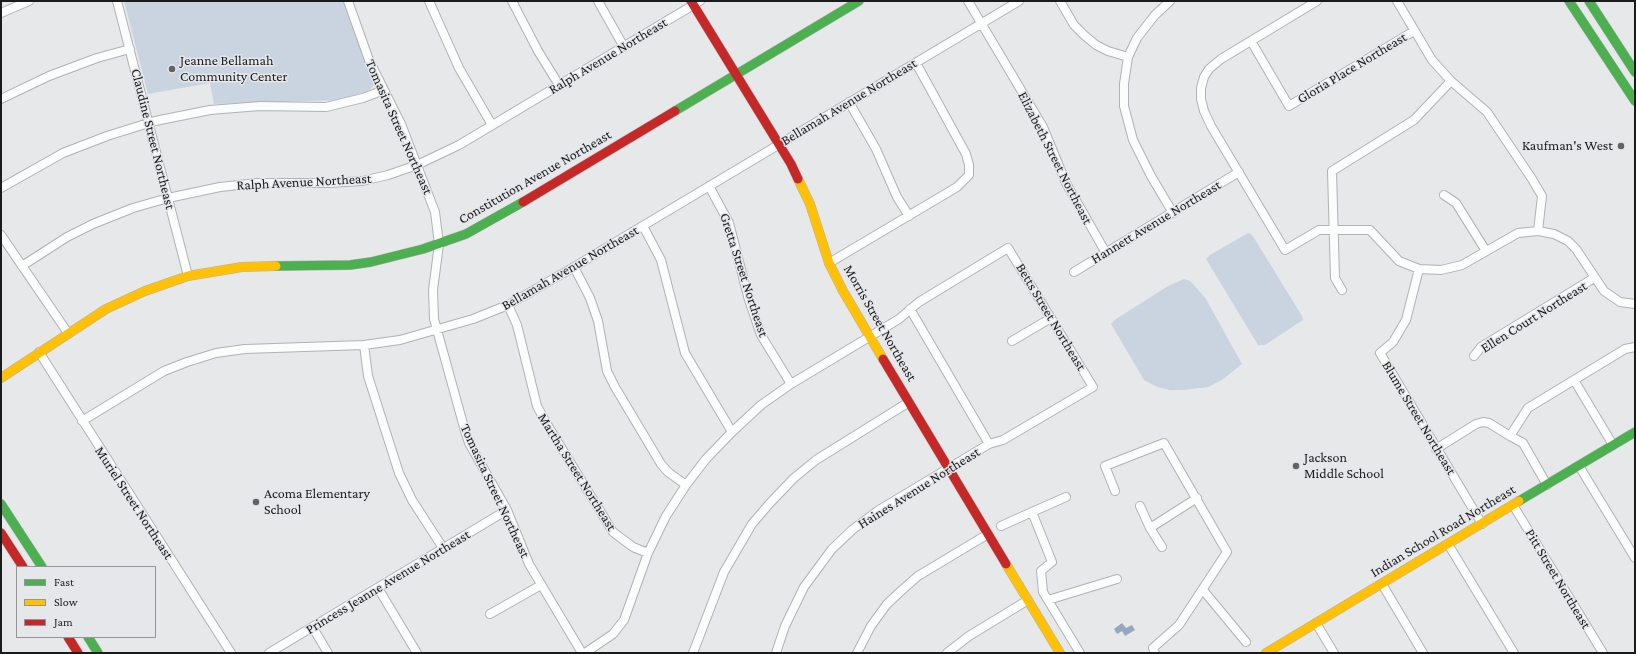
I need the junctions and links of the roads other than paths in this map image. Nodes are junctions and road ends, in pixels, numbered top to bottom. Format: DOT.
graph roads {
  1 [pos="29,1"];
  2 [pos="117,1"];
  3 [pos="348,1"];
  4 [pos="429,1"];
  5 [pos="512,1"];
  6 [pos="598,1"];
  7 [pos="859,1"];
  8 [pos="968,1"];
  9 [pos="1019,1"];
  10 [pos="1060,1"];
  11 [pos="1170,1"];
  12 [pos="1317,1"];
  13 [pos="1397,1"];
  14 [pos="1569,1"];
  15 [pos="1589,1"];
  16 [pos="695,2"];
  17 [pos="1,13"];
  18 [pos="981,23"];
  19 [pos="1414,31"];
  20 [pos="1251,41"];
  21 [pos="624,47"];
  22 [pos="130,49"];
  23 [pos="1128,57"];
  24 [pos="916,63"];
  25 [pos="1635,72"];
  26 [pos="737,75"];
  27 [pos="1451,81"];
  28 [pos="559,85"];
  29 [pos="384,90"];
  30 [pos="1634,96"];
  31 [pos="1,99"];
  32 [pos="849,102"];
  33 [pos="148,123"];
  34 [pos="492,125"];
  35 [pos="778,144"];
  36 [pos="417,165"];
  37 [pos="1239,172"];
  38 [pos="709,186"];
  39 [pos="1,188"];
  40 [pos="1444,195"];
  41 [pos="168,198"];
  42 [pos="1173,212"];
  43 [pos="909,216"];
  44 [pos="643,226"];
  45 [pos="1332,230"];
  46 [pos="1538,231"];
  47 [pos="1,235"];
  48 [pos="439,244"];
  49 [pos="1486,251"];
  50 [pos="1106,253"];
  51 [pos="830,263"];
  52 [pos="22,266"];
  53 [pos="574,267"];
  54 [pos="1419,269"];
  55 [pos="1074,272"];
  56 [pos="188,276"];
  57 [pos="1594,278"];
  58 [pos="1342,290"];
  59 [pos="1635,304"];
  60 [pos="508,305"];
  61 [pos="910,309"];
  62 [pos="1051,318"];
  63 [pos="437,331"];
  64 [pos="68,333"];
  65 [pos="870,336"];
  66 [pos="1012,341"];
  67 [pos="364,345"];
  68 [pos="1635,348"];
  69 [pos="39,352"];
  70 [pos="1474,356"];
  71 [pos="1,378"];
  72 [pos="1574,380"];
  73 [pos="791,384"];
  74 [pos="1093,387"];
  75 [pos="909,402"];
  76 [pos="82,421"];
  77 [pos="732,432"];
  78 [pos="1635,432"];
  79 [pos="1510,436"];
  80 [pos="989,444"];
  81 [pos="1613,445"];
  82 [pos="1436,449"];
  83 [pos="1579,466"];
  84 [pos="949,468"];
  85 [pos="686,484"];
  86 [pos="1548,485"];
  87 [pos="1115,490"];
  88 [pos="1066,497"];
  89 [pos="1196,498"];
  90 [pos="1,504"];
  91 [pos="1514,504"];
  92 [pos="1140,506"];
  93 [pos="507,510"];
  94 [pos="1032,512"];
  95 [pos="1482,524"];
  96 [pos="1001,526"];
  97 [pos="1150,528"];
  98 [pos="1,533"];
  99 [pos="988,534"];
  100 [pos="1448,544"];
  101 [pos="1162,547"];
  102 [pos="443,548"];
  103 [pos="648,553"];
  104 [pos="1635,558"];
  105 [pos="22,566"];
  106 [pos="41,566"];
  107 [pos="1117,579"];
  108 [pos="1382,584"];
  109 [pos="541,585"];
  110 [pos="378,588"];
  111 [pos="1203,590"];
  112 [pos="1028,600"];
  113 [pos="1048,600"];
  114 [pos="490,614"];
  115 [pos="1316,623"];
  116 [pos="312,628"];
  117 [pos="69,638"];
  118 [pos="89,638"];
  119 [pos="1246,642"];
  120 [pos="1154,651"];
  121 [pos="78,653"];
  122 [pos="98,653"];
  123 [pos="231,653"];
  124 [pos="270,653"];
  125 [pos="328,653"];
  126 [pos="417,653"];
  127 [pos="584,653"];
  128 [pos="693,653"];
  129 [pos="776,653"];
  130 [pos="857,653"];
  131 [pos="947,653"];
  132 [pos="1060,653"];
  133 [pos="1080,653"];
  134 [pos="1145,653"];
  135 [pos="1266,653"];
  136 [pos="1334,653"];
  137 [pos="1423,653"];
  138 [pos="1514,653"];
  139 [pos="1603,653"];
  1 -- 17 [label="street"];
  2 -- 22 [label="street, Claudine Street Northeast"];
  3 -- 29 [label="street, Tomasita Street Northeast"];
  4 -- 34 [label="street"];
  5 -- 28 [label="street"];
  6 -- 21 [label="street"];
  7 -- 26 [label="street, Constitution Avenue Northeast"];
  8 -- 18 [label="street, Elizabeth Street Northeast"];
  9 -- 18 [label="street, Bellamah Avenue Northeast"];
  10 -- 23 [label="street"];
  11 -- 23 [label="street"];
  12 -- 20 [label="street"];
  13 -- 19 [label="street"];
  14 -- 30 [label="street"];
  15 -- 25 [label="street"];
  16 -- 21 [label="street, Ralph Avenue Northeast"];
  16 -- 26 [label="street, Morris Street Northeast"];
  18 -- 24 [label="street, Bellamah Avenue Northeast"];
  18 -- 50 [label="street, Elizabeth Street Northeast"];
  19 -- 20 [label="street, Gloria Place Northeast"];
  19 -- 27 [label="street"];
  20 -- 37 [label="street"];
  21 -- 28 [label="street, Ralph Avenue Northeast"];
  22 -- 31 [label="street"];
  22 -- 33 [label="street, Claudine Street Northeast"];
  23 -- 42 [label="street"];
  24 -- 32 [label="street, Bellamah Avenue Northeast"];
  24 -- 43 [label="street"];
  26 -- 35 [label="street, Morris Street Northeast"];
  26 -- 48 [label="street, Constitution Avenue Northeast"];
  27 -- 45 [label="street"];
  27 -- 46 [label="street"];
  28 -- 34 [label="street, Ralph Avenue Northeast"];
  29 -- 33 [label="street"];
  29 -- 36 [label="street, Tomasita Street Northeast"];
  32 -- 35 [label="street, Bellamah Avenue Northeast"];
  32 -- 43 [label="street"];
  33 -- 39 [label="street"];
  33 -- 41 [label="street, Claudine Street Northeast"];
  34 -- 36 [label="street, Ralph Avenue Northeast"];
  35 -- 38 [label="street, Bellamah Avenue Northeast"];
  35 -- 51 [label="street, Morris Street Northeast"];
  36 -- 41 [label="street, Ralph Avenue Northeast"];
  36 -- 48 [label="street, Tomasita Street Northeast"];
  37 -- 42 [label="street, Hannett Avenue Northeast"];
  37 -- 45 [label="street"];
  38 -- 44 [label="street, Bellamah Avenue Northeast"];
  38 -- 73 [label="street, Gretta Street Northeast"];
  40 -- 49 [label="street"];
  41 -- 52 [label="street, Ralph Avenue Northeast"];
  41 -- 56 [label="street, Claudine Street Northeast"];
  42 -- 50 [label="street, Hannett Avenue Northeast"];
  43 -- 51 [label="street"];
  44 -- 53 [label="street, Bellamah Avenue Northeast"];
  44 -- 77 [label="street"];
  45 -- 54 [label="street"];
  45 -- 58 [label="street"];
  46 -- 49 [label="street"];
  46 -- 57 [label="street"];
  47 -- 52 [label="street"];
  48 -- 56 [label="street, Constitution Avenue Northeast"];
  48 -- 63 [label="street, Tomasita Street Northeast"];
  49 -- 54 [label="street"];
  50 -- 55 [label="street, Hannett Avenue Northeast"];
  51 -- 65 [label="street, Morris Street Northeast"];
  52 -- 64 [label="street"];
  53 -- 60 [label="street, Bellamah Avenue Northeast"];
  53 -- 85 [label="street"];
  54 -- 82 [label="street, Blume Street Northeast"];
  56 -- 64 [label="street, Constitution Avenue Northeast"];
  57 -- 59 [label="street"];
  57 -- 70 [label="street, Ellen Court Northeast"];
  60 -- 63 [label="street, Bellamah Avenue Northeast"];
  60 -- 103 [label="street, Martha Street Northeast"];
  61 -- 62 [label="street, Betts Street Northeast"];
  61 -- 65 [label="street"];
  61 -- 80 [label="street"];
  62 -- 66 [label="street"];
  62 -- 74 [label="street, Betts Street Northeast"];
  63 -- 67 [label="street, Bellamah Avenue Northeast"];
  63 -- 93 [label="street, Tomasita Street Northeast"];
  64 -- 69 [label="street, Constitution Avenue Northeast"];
  65 -- 73 [label="street"];
  65 -- 75 [label="street, Morris Street Northeast"];
  67 -- 76 [label="street, Bellamah Avenue Northeast"];
  67 -- 102 [label="street"];
  68 -- 72 [label="street"];
  69 -- 71 [label="street, Constitution Avenue Northeast"];
  69 -- 76 [label="street, Muriel Street Northeast"];
  72 -- 79 [label="street"];
  72 -- 81 [label="street"];
  73 -- 77 [label="street"];
  74 -- 80 [label="street, Haines Avenue Northeast"];
  75 -- 84 [label="street, Morris Street Northeast"];
  75 -- 128 [label="street"];
  76 -- 123 [label="street, Muriel Street Northeast"];
  77 -- 85 [label="street"];
  78 -- 81 [label="street, Indian School Road Northeast"];
  79 -- 82 [label="street"];
  79 -- 86 [label="street"];
  80 -- 84 [label="street, Haines Avenue Northeast"];
  81 -- 83 [label="street, Indian School Road Northeast"];
  82 -- 95 [label="street, Blume Street Northeast"];
  83 -- 86 [label="street, Indian School Road Northeast"];
  83 -- 104 [label="street"];
  84 -- 99 [label="street, Morris Street Northeast"];
  84 -- 129 [label="street, Haines Avenue Northeast"];
  85 -- 103 [label="street"];
  86 -- 91 [label="street, Indian School Road Northeast"];
  87 -- 89 [label="street"];
  88 -- 94 [label="street"];
  89 -- 97 [label="street"];
  89 -- 111 [label="street"];
  90 -- 106 [label="street"];
  91 -- 95 [label="street, Indian School Road Northeast"];
  91 -- 139 [label="street, Pitt Street Northeast"];
  92 -- 97 [label="street"];
  93 -- 102 [label="street, Princess Jeanne Avenue Northeast"];
  93 -- 109 [label="street, Tomasita Street Northeast"];
  94 -- 96 [label="street"];
  94 -- 113 [label="street"];
  95 -- 100 [label="street, Indian School Road Northeast"];
  97 -- 101 [label="street"];
  98 -- 105 [label="street"];
  99 -- 112 [label="street, Morris Street Northeast"];
  99 -- 130 [label="street"];
  100 -- 108 [label="street, Indian School Road Northeast"];
  100 -- 138 [label="street"];
  102 -- 110 [label="street, Princess Jeanne Avenue Northeast"];
  103 -- 127 [label="street"];
  107 -- 113 [label="street"];
  108 -- 115 [label="street, Indian School Road Northeast"];
  108 -- 137 [label="street"];
  109 -- 114 [label="street"];
  109 -- 127 [label="street, Tomasita Street Northeast"];
  110 -- 116 [label="street, Princess Jeanne Avenue Northeast"];
  110 -- 126 [label="street"];
  111 -- 119 [label="street"];
  111 -- 120 [label="street"];
  112 -- 131 [label="street"];
  112 -- 132 [label="street, Morris Street Northeast"];
  113 -- 133 [label="street"];
  115 -- 135 [label="street, Indian School Road Northeast"];
  115 -- 136 [label="street"];
  116 -- 124 [label="street, Princess Jeanne Avenue Northeast"];
  116 -- 125 [label="street"];
  117 -- 121 [label="street"];
  118 -- 122 [label="street"];
  120 -- 134 [label="street"];
}
